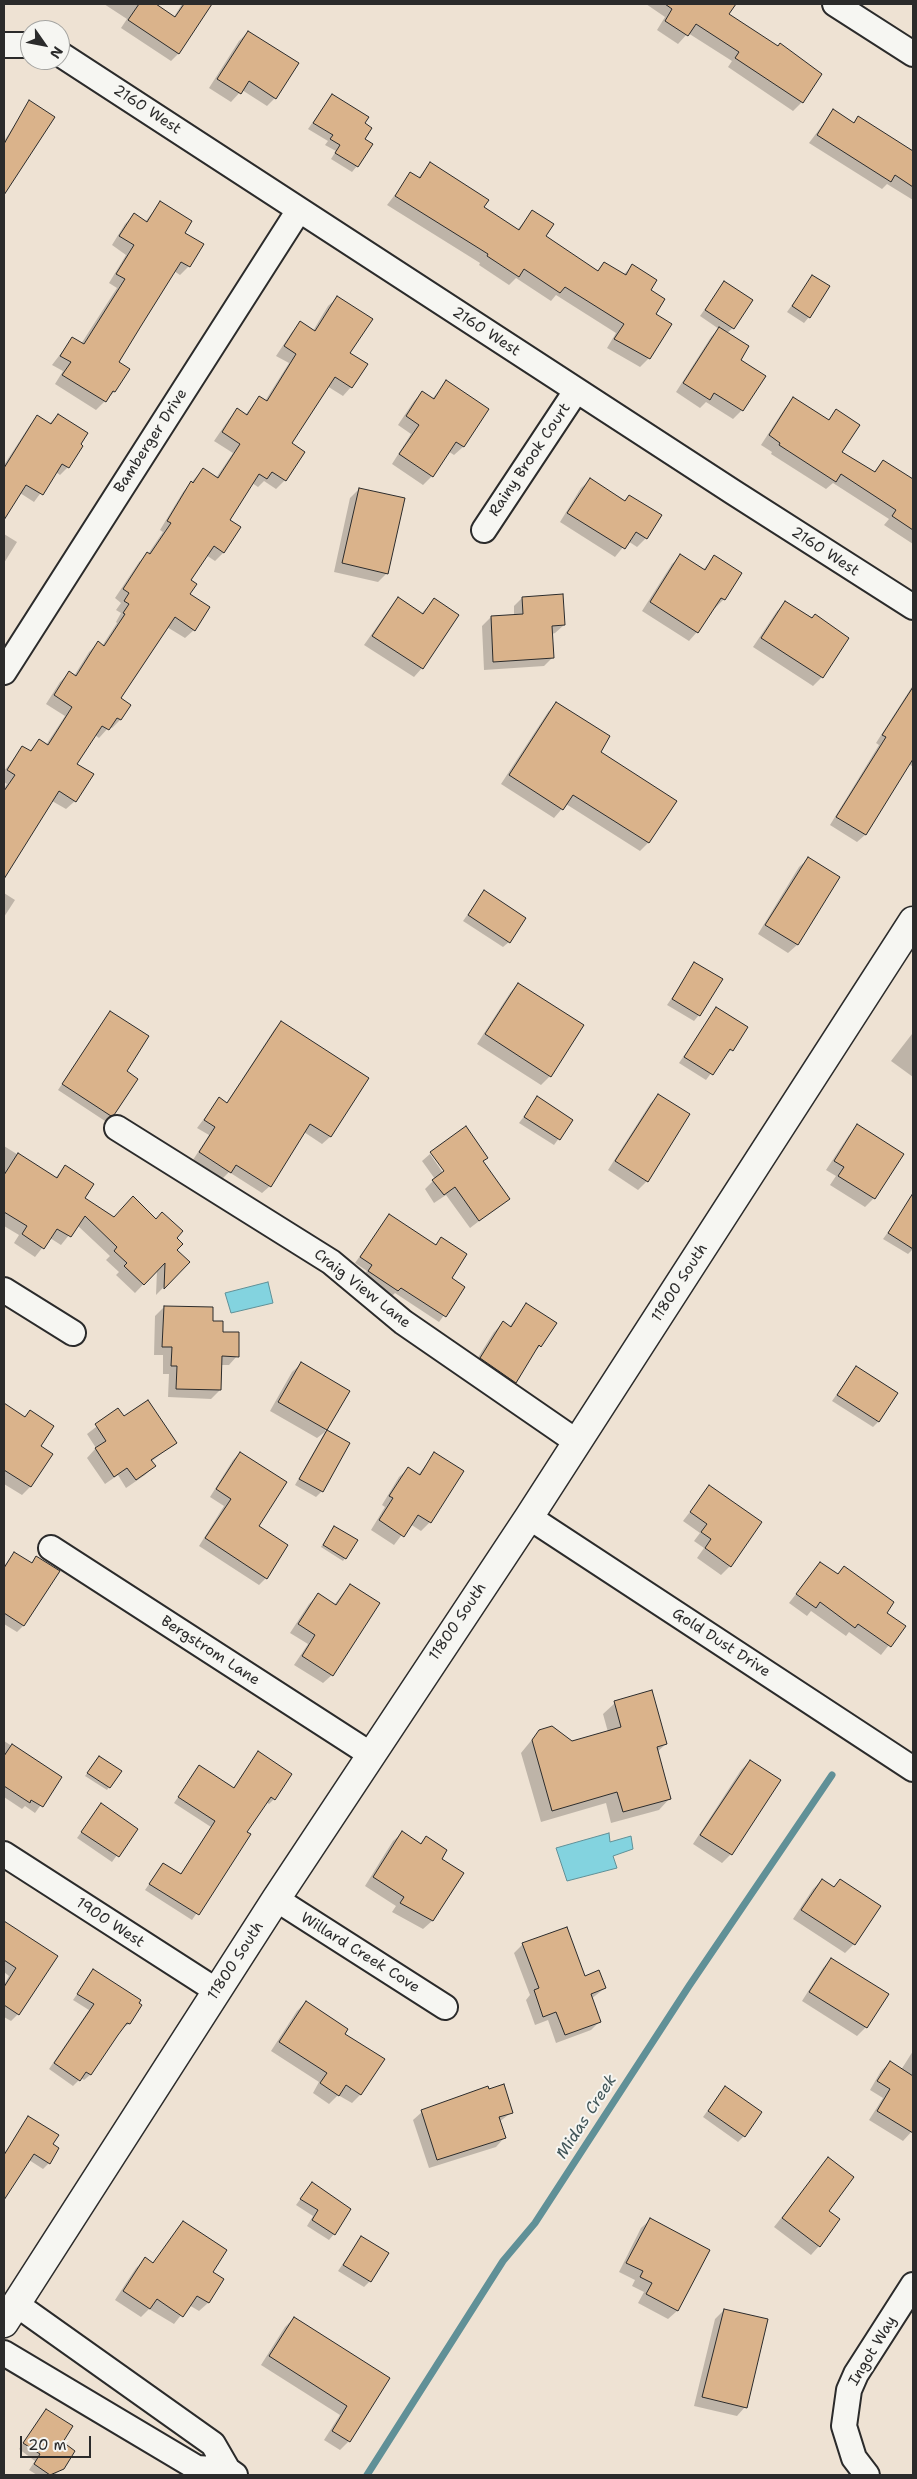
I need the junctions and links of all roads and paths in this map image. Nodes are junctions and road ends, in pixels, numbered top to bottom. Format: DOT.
graph roads {
  1 [pos="835,4"];
  2 [pos="4,45"];
  3 [pos="20,45"];
  4 [pos="913,54"];
  5 [pos="70,61"];
  6 [pos="299,210"];
  7 [pos="576,391"];
  8 [pos="484,530"];
  9 [pos="913,607"];
  10 [pos="4,672"];
  11 [pos="913,921"];
  12 [pos="117,1128"];
  13 [pos="4,1290"];
  14 [pos="73,1333"];
  15 [pos="577,1442"];
  16 [pos="529,1517"];
  17 [pos="51,1548"];
  18 [pos="370,1754"];
  19 [pos="913,1769"];
  20 [pos="4,1854"];
  21 [pos="276,1899"];
  22 [pos="217,1991"];
  23 [pos="445,2007"];
  24 [pos="913,2285"];
  25 [pos="10,2314"];
  26 [pos="4,2353"];
  27 [pos="106,2368"];
  28 [pos="85,2400"];
  29 [pos="231,2473"];
  30 [pos="868,2475"];
  1 -- 4 [label="street"];
  2 -- 3 [label="street"];
  5 -- 6 [label="street, 2160 West"];
  6 -- 7 [label="street, 2160 West"];
  6 -- 10 [label="street, Bamberger Drive"];
  7 -- 8 [label="street, Rainy Brook Court"];
  7 -- 9 [label="street, 2160 West"];
  11 -- 15 [label="main road, 11800 South"];
  12 -- 15 [label="street, Craig View Lane"];
  13 -- 14 [label="street"];
  15 -- 16 [label="main road, 11800 South"];
  16 -- 18 [label="main road, 11800 South"];
  16 -- 19 [label="street, Gold Dust Drive"];
  17 -- 18 [label="street, Bergstrom Lane"];
  18 -- 21 [label="main road, 11800 South"];
  20 -- 22 [label="street, 1900 West"];
  21 -- 22 [label="main road, 11800 South"];
  21 -- 23 [label="street, Willard Creek Cove"];
  22 -- 25 [label="main road, 11800 South"];
  24 -- 30 [label="street, Ingot Way"];
  25 -- 27 [label="street"];
  26 -- 28 [label="street"];
  27 -- 28 [label="street"];
  27 -- 29 [label="street"];
  28 -- 29 [label="street"];
}
